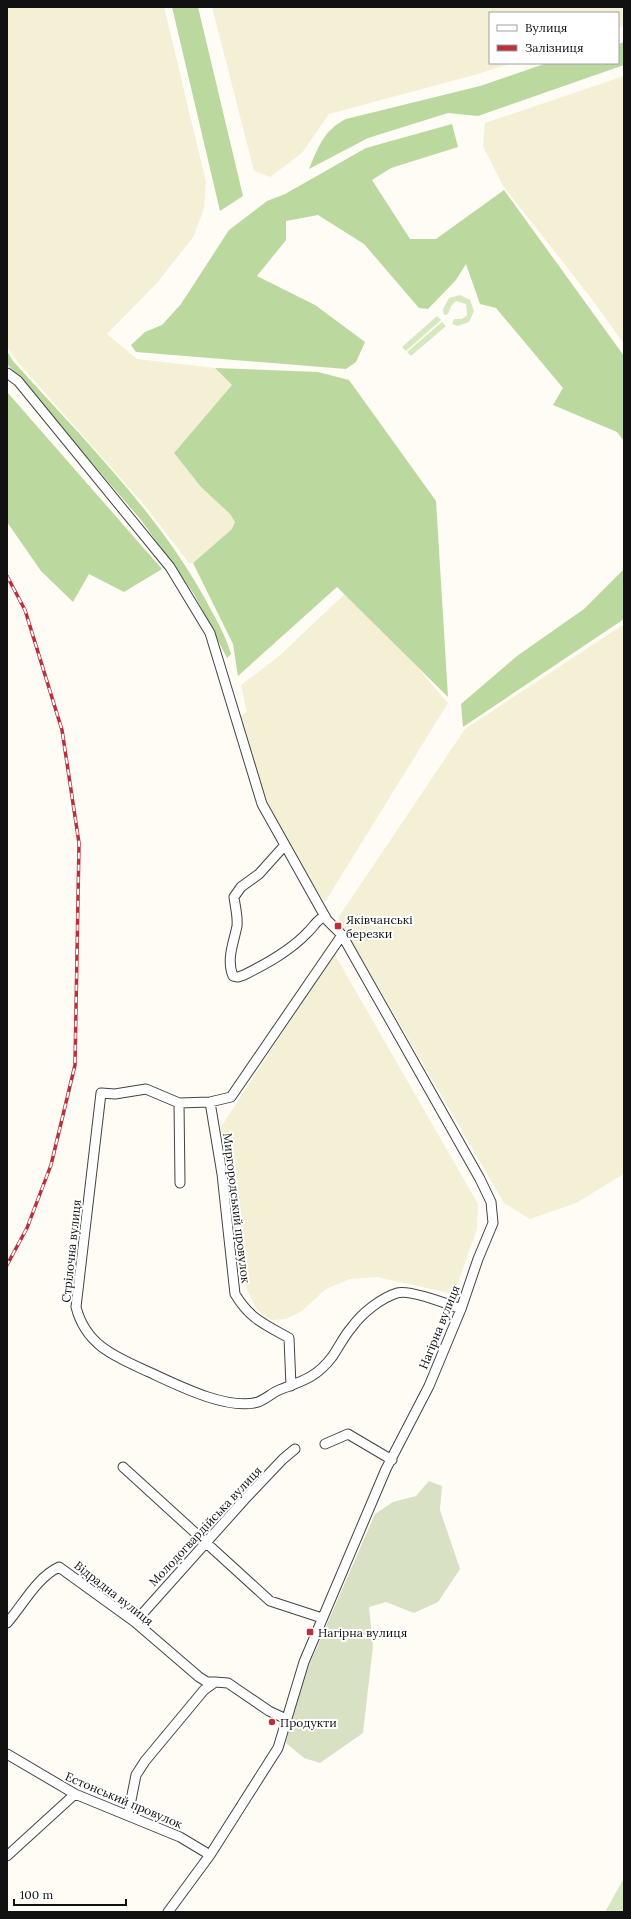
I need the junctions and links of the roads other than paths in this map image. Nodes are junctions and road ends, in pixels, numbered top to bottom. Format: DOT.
graph roads {
  1 [pos="7,372"];
  2 [pos="285,845"];
  3 [pos="325,916"];
  4 [pos="342,935"];
  5 [pos="210,1102"];
  6 [pos="179,1103"];
  7 [pos="180,1183"];
  8 [pos="461,1309"];
  9 [pos="291,1386"];
  10 [pos="325,1444"];
  11 [pos="295,1449"];
  12 [pos="392,1460"];
  13 [pos="123,1467"];
  14 [pos="205,1542"];
  15 [pos="322,1618"];
  16 [pos="135,1622"];
  17 [pos="7,1623"];
  18 [pos="215,1682"];
  19 [pos="286,1719"];
  20 [pos="7,1754"];
  21 [pos="75,1794"];
  22 [pos="128,1815"];
  23 [pos="210,1855"];
  24 [pos="7,1856"];
  25 [pos="168,1912"];
  1 -- 2 [label="street"];
  2 -- 3 [label="street"];
  2 -- 3 [label="street"];
  3 -- 4 [label="street"];
  4 -- 5 [label="street"];
  4 -- 8 [label="street, Нагірна вулиця"];
  5 -- 6 [label="street"];
  5 -- 9 [label="street, Миргородський провулок"];
  6 -- 7 [label="street"];
  6 -- 9 [label="street, Стрілочна вулиця"];
  8 -- 9 [label="street, Стрілочна вулиця"];
  8 -- 12 [label="street, Нагірна вулиця"];
  10 -- 12 [label="street"];
  11 -- 14 [label="street, Молодогвардійська вулиця"];
  12 -- 15 [label="street, Нагірна вулиця"];
  13 -- 14 [label="street"];
  14 -- 15 [label="street"];
  14 -- 16 [label="street, Молодогвардійська вулиця"];
  15 -- 19 [label="street, Нагірна вулиця"];
  16 -- 17 [label="street, Відрадна вулиця"];
  16 -- 18 [label="street, Відрадна вулиця"];
  18 -- 19 [label="street, Відрадна вулиця"];
  18 -- 22 [label="street"];
  19 -- 23 [label="street, Нагірна вулиця"];
  20 -- 21 [label="street, Естонський провулок"];
  21 -- 22 [label="street, Естонський провулок"];
  21 -- 24 [label="street"];
  22 -- 23 [label="street, Естонський провулок"];
  23 -- 25 [label="street, Нагірна вулиця"];
}
